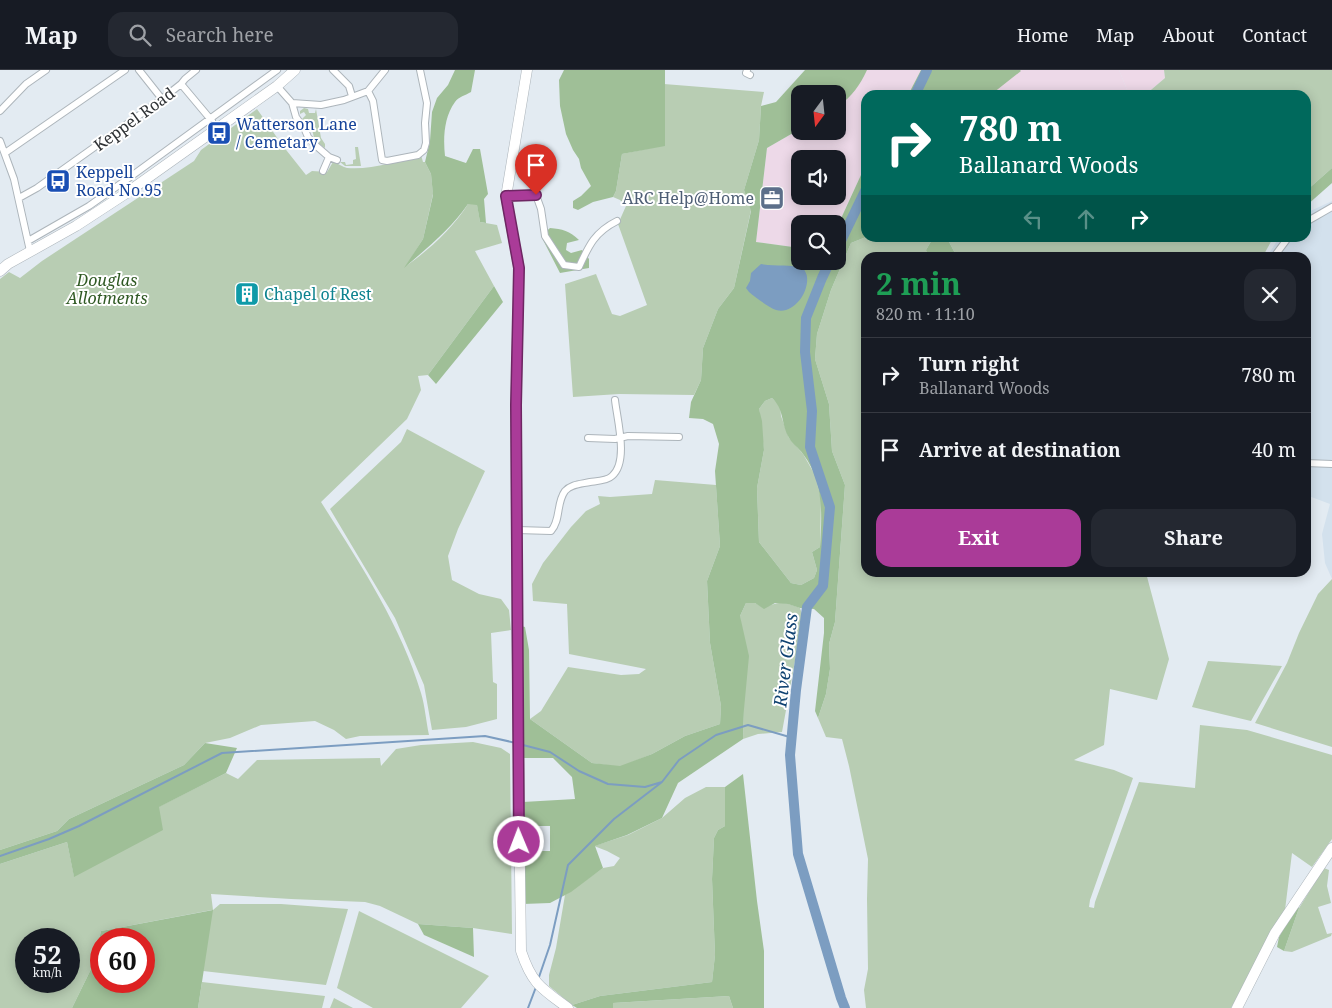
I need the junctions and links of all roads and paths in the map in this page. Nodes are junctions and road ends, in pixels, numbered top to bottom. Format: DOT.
graph roads {
  1 [pos="46,70"];
  2 [pos="125,70"];
  3 [pos="139,70"];
  4 [pos="196,70"];
  5 [pos="277,70"];
  6 [pos="295,70"];
  7 [pos="334,70"];
  8 [pos="384,70"];
  9 [pos="420,70"];
  10 [pos="527,70"];
  11 [pos="181,84"];
  12 [pos="277,86"];
  13 [pos="368,91"];
  14 [pos="352,96"];
  15 [pos="162,99"];
  16 [pos="292,103"];
  17 [pos="0,111"];
  18 [pos="210,119"];
  19 [pos="218,128"];
  20 [pos="0,141"];
  21 [pos="5,154"];
  22 [pos="328,157"];
  23 [pos="337,160"];
  24 [pos="323,171"];
  25 [pos="506,196"];
  26 [pos="19,198"];
  27 [pos="1332,207"];
  28 [pos="1311,219"];
  29 [pos="617,221"];
  30 [pos="28,241"];
  31 [pos="30,251"];
  32 [pos="0,271"];
  33 [pos="615,400"];
  34 [pos="679,436"];
  35 [pos="622,437"];
  36 [pos="588,438"];
  37 [pos="1311,463"];
  38 [pos="1332,464"];
  39 [pos="517,530"];
  40 [pos="1332,848"];
  41 [pos="568,1008"];
  42 [pos="1237,1008"];
  1 -- 17 [label="street"];
  2 -- 21 [label="street"];
  3 -- 15 [label="street"];
  4 -- 11 [label="street, Keppel Road"];
  5 -- 18 [label="street"];
  6 -- 12 [label="main road"];
  7 -- 14 [label="street"];
  8 -- 13 [label="street"];
  9 -- 13 [label="street"];
  10 -- 25 [label="main road"];
  11 -- 15 [label="street, Keppel Road"];
  11 -- 18 [label="street"];
  12 -- 16 [label="street"];
  12 -- 19 [label="main road"];
  13 -- 14 [label="street"];
  14 -- 16 [label="street"];
  15 -- 26 [label="street, Keppel Road"];
  16 -- 22 [label="street"];
  18 -- 19 [label="street"];
  18 -- 30 [label="street"];
  19 -- 31 [label="main road"];
  20 -- 21 [label="street"];
  21 -- 26 [label="street"];
  22 -- 23 [label="street"];
  22 -- 24 [label="street"];
  25 -- 29 [label="street"];
  25 -- 39 [label="main road"];
  26 -- 30 [label="street"];
  27 -- 28 [label="street"];
  30 -- 31 [label="street"];
  31 -- 32 [label="main road"];
  33 -- 35 [label="street"];
  34 -- 35 [label="street"];
  35 -- 36 [label="street"];
  35 -- 39 [label="street"];
  37 -- 38 [label="street"];
  39 -- 41 [label="main road"];
  40 -- 42 [label="main road"];
}
